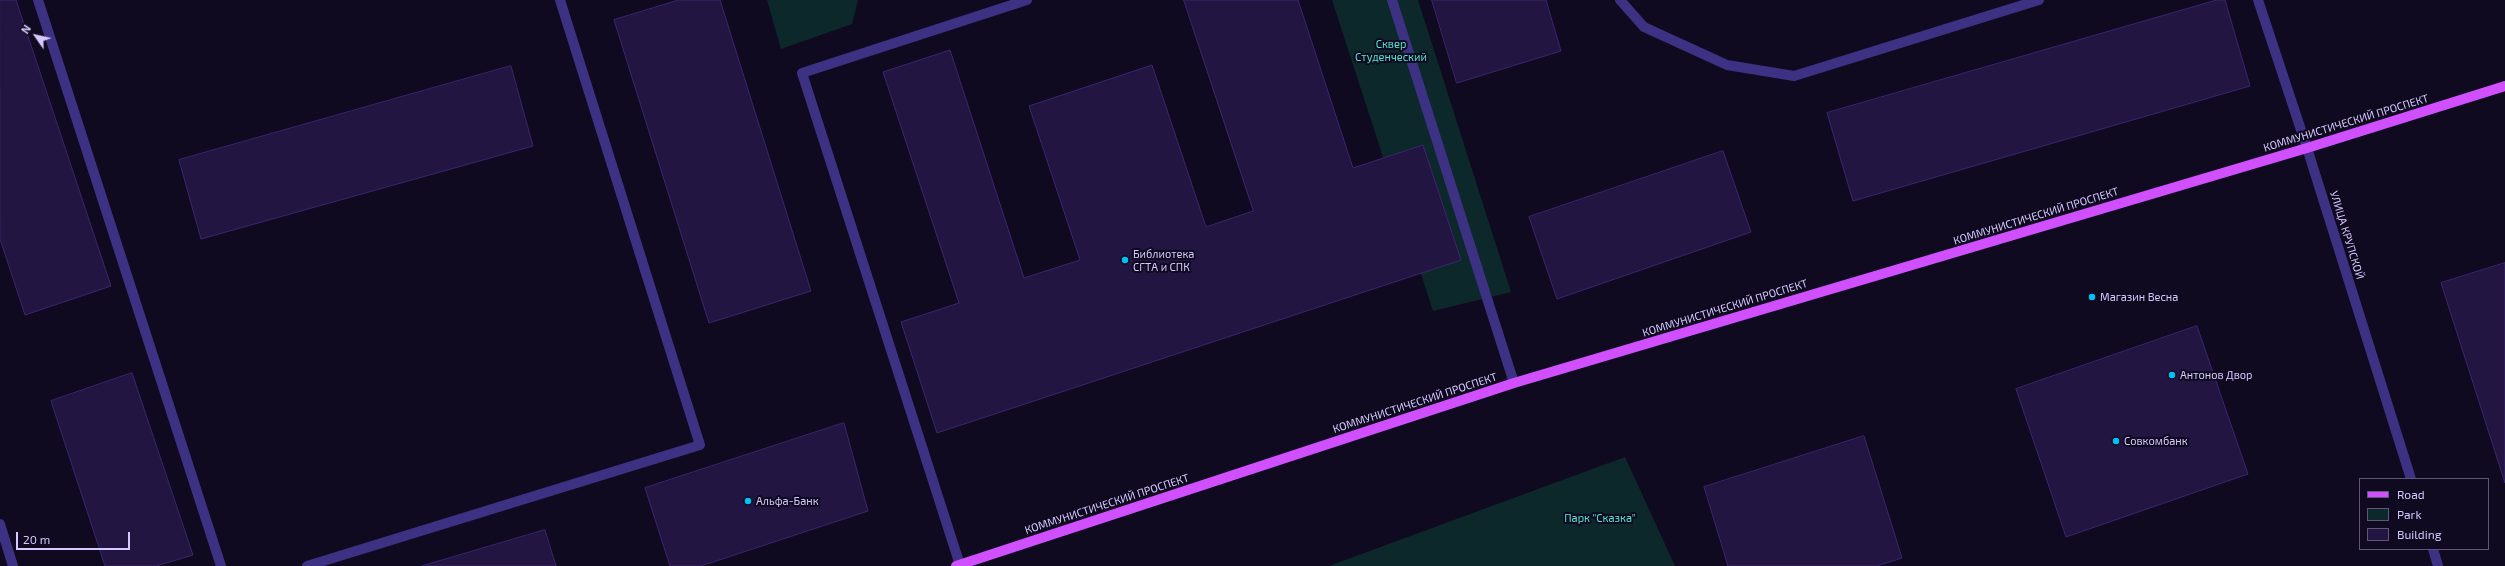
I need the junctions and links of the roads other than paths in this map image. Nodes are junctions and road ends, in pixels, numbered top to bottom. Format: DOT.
graph roads {
  1 [pos="38,0"];
  2 [pos="560,0"];
  3 [pos="1028,0"];
  4 [pos="1392,0"];
  5 [pos="1620,0"];
  6 [pos="2039,0"];
  7 [pos="2258,0"];
  8 [pos="2505,86"];
  9 [pos="2307,148"];
  10 [pos="1514,383"];
  11 [pos="2411,478"];
  12 [pos="0,524"];
  13 [pos="2432,550"];
  14 [pos="958,565"];
  15 [pos="14,566"];
  16 [pos="221,566"];
  17 [pos="307,566"];
  18 [pos="2438,566"];
  1 -- 16 [label="street"];
  2 -- 17 [label="street"];
  3 -- 14 [label="street"];
  4 -- 10 [label="street"];
  5 -- 6 [label="street"];
  7 -- 9 [label="street, УЛИЦА КРУПСКОЙ"];
  8 -- 9 [label="main road, КОММУНИСТИЧЕСКИЙ ПРОСПЕКТ"];
  9 -- 10 [label="main road, КОММУНИСТИЧЕСКИЙ ПРОСПЕКТ"];
  9 -- 11 [label="street, УЛИЦА КРУПСКОЙ"];
  10 -- 14 [label="main road, КОММУНИСТИЧЕСКИЙ ПРОСПЕКТ"];
  12 -- 15 [label="street"];
  13 -- 18 [label="street"];
}
